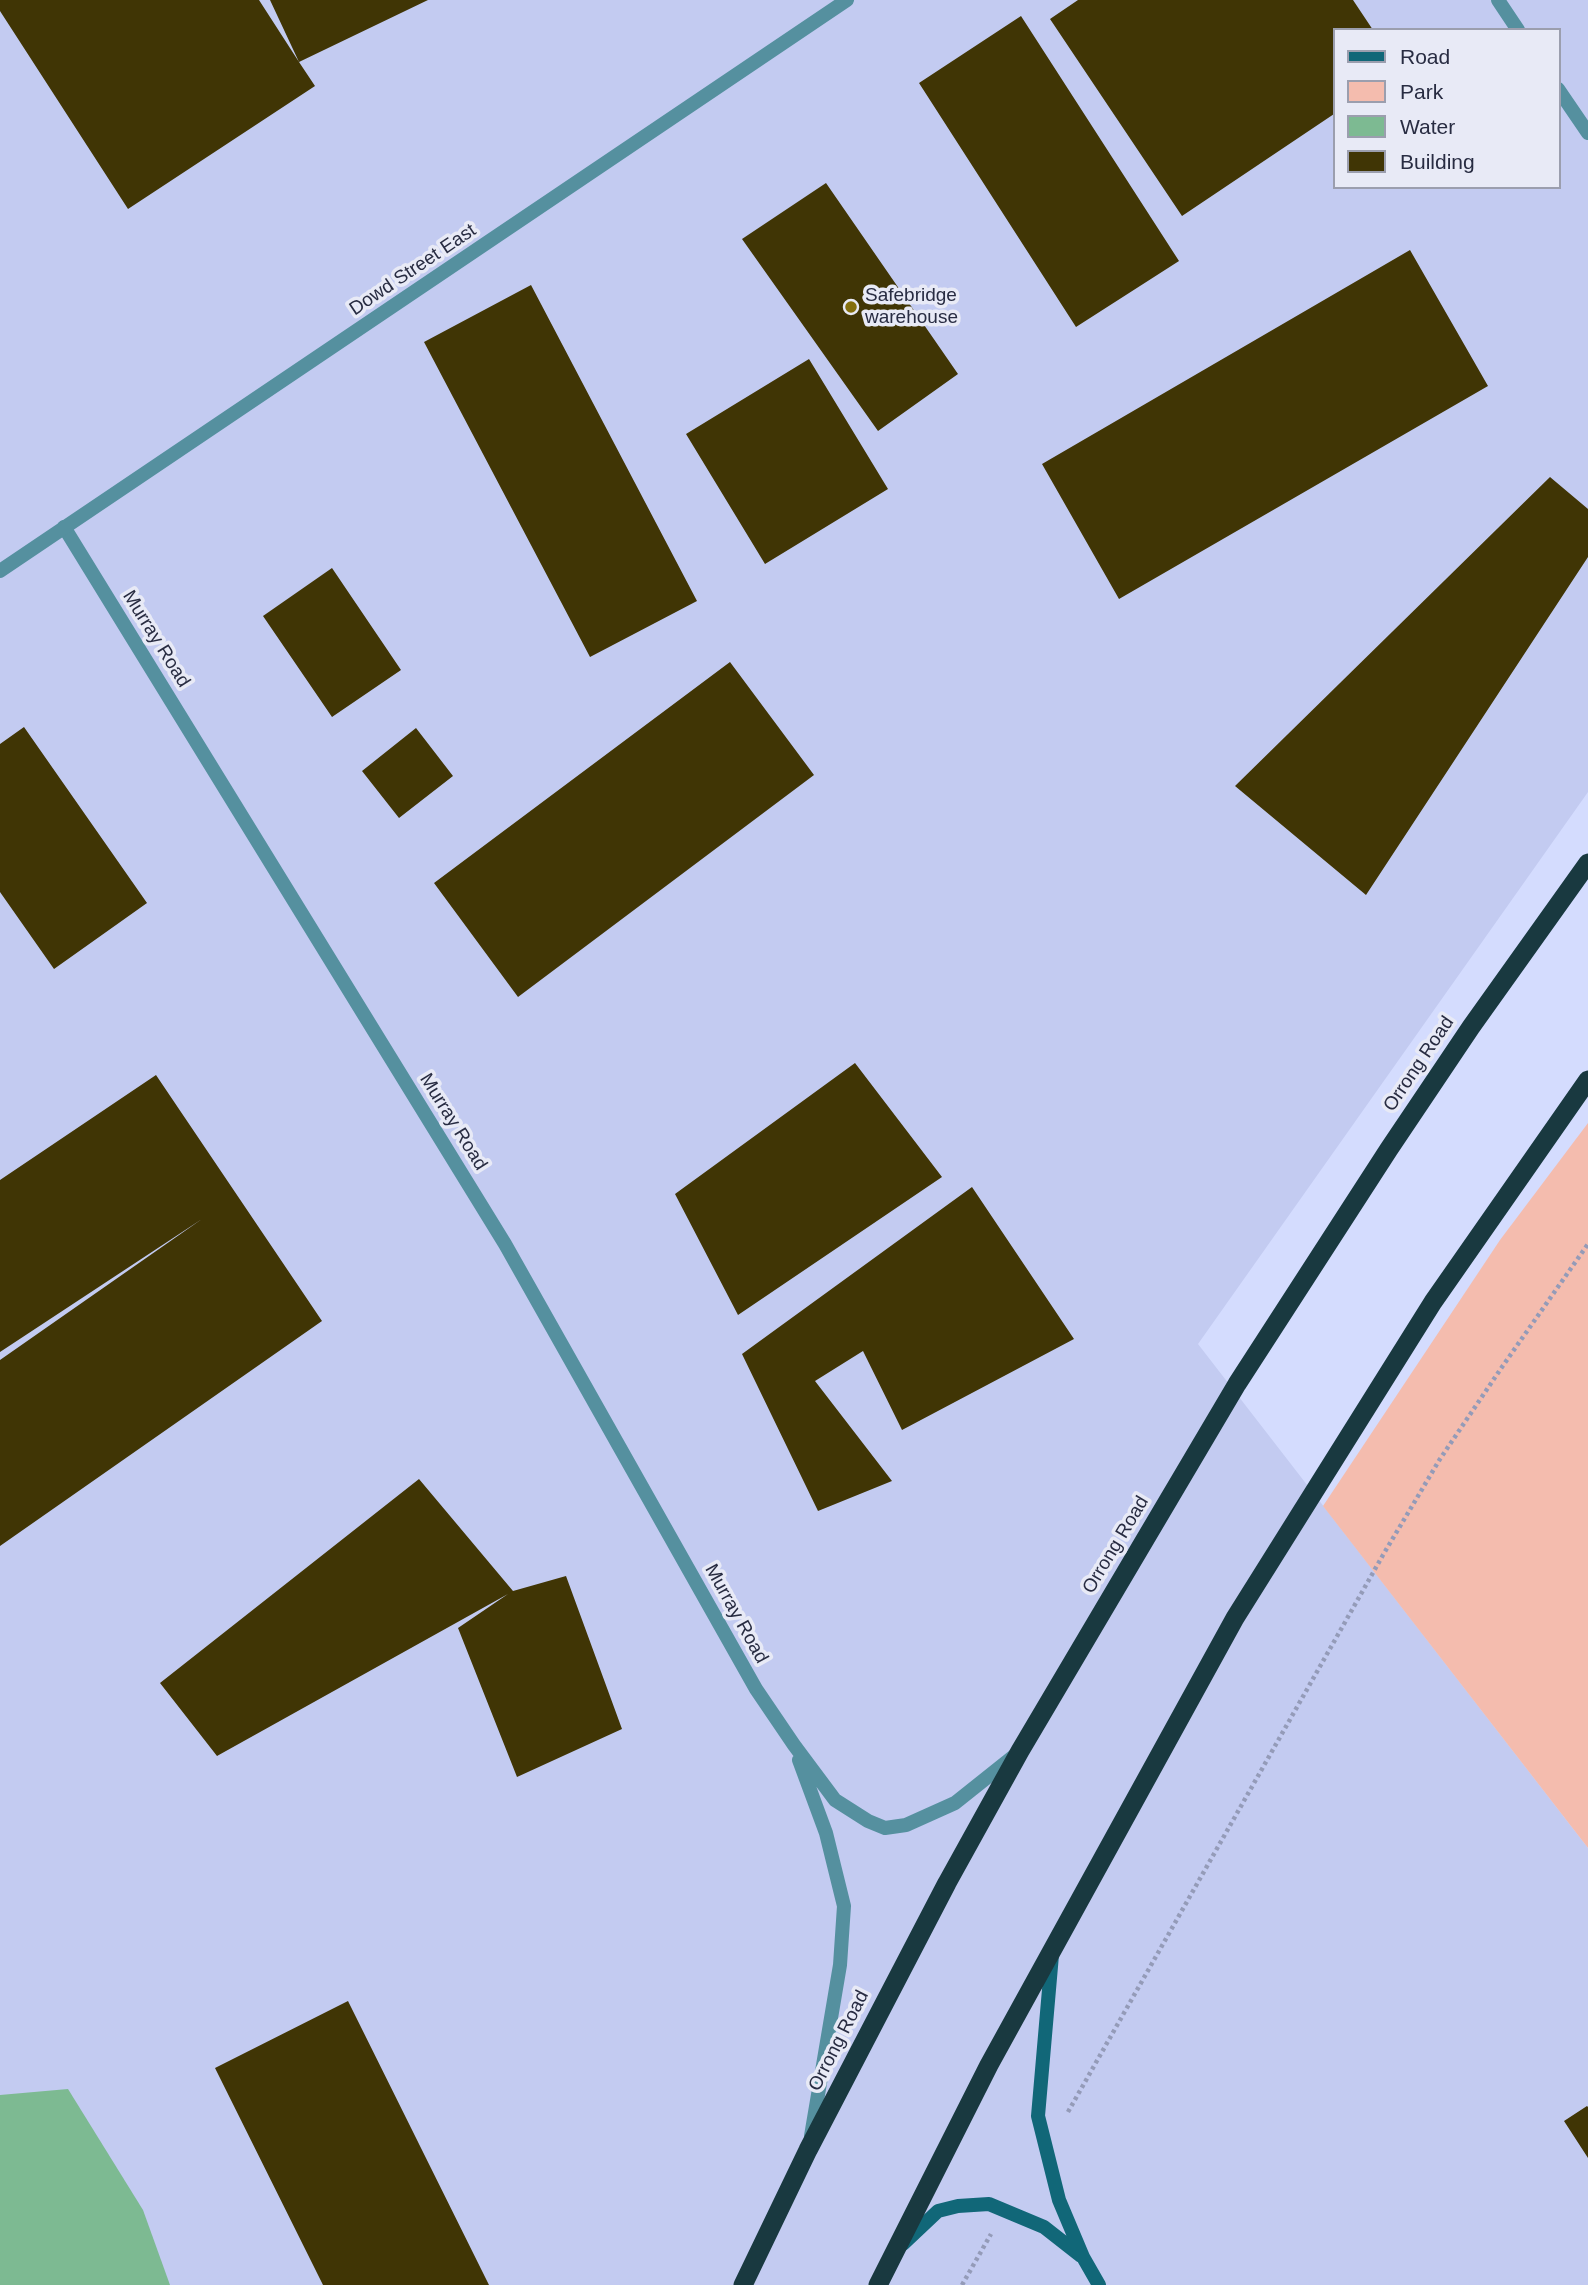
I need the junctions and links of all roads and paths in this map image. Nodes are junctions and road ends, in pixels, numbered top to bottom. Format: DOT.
graph roads {
  1 [pos="848,0"];
  2 [pos="1498,0"];
  3 [pos="1517,28"];
  4 [pos="1560,92"];
  5 [pos="1588,133"];
  6 [pos="64,527"];
  7 [pos="0,571"];
  8 [pos="1588,863"];
  9 [pos="1588,1080"];
  10 [pos="1588,1244"];
  11 [pos="794,1745"];
  12 [pos="1020,1751"];
  13 [pos="1053,1947"];
  14 [pos="1048,2148"];
  15 [pos="808,2150"];
  16 [pos="1004,2210"];
  17 [pos="895,2251"];
  18 [pos="1083,2257"];
  19 [pos="743,2285"];
  20 [pos="878,2285"];
  21 [pos="962,2285"];
  22 [pos="1099,2285"];
  1 -- 6 [label="street, Dowd Street East"];
  2 -- 3 [label="street"];
  4 -- 5 [label="street"];
  6 -- 7 [label="street, Dowd Street East"];
  6 -- 11 [label="street, Murray Road"];
  8 -- 12 [label="highway, Orrong Road"];
  9 -- 13 [label="highway"];
  10 -- 14 [label="path"];
  11 -- 12 [label="street, Murray Road"];
  11 -- 15 [label="street, Murray Road"];
  12 -- 15 [label="highway, Orrong Road"];
  13 -- 14 [label="main road"];
  13 -- 17 [label="highway"];
  14 -- 18 [label="main road"];
  15 -- 19 [label="highway, Orrong Road"];
  16 -- 17 [label="main road"];
  16 -- 18 [label="main road"];
  16 -- 21 [label="path"];
  17 -- 20 [label="highway"];
  18 -- 22 [label="main road"];
}
